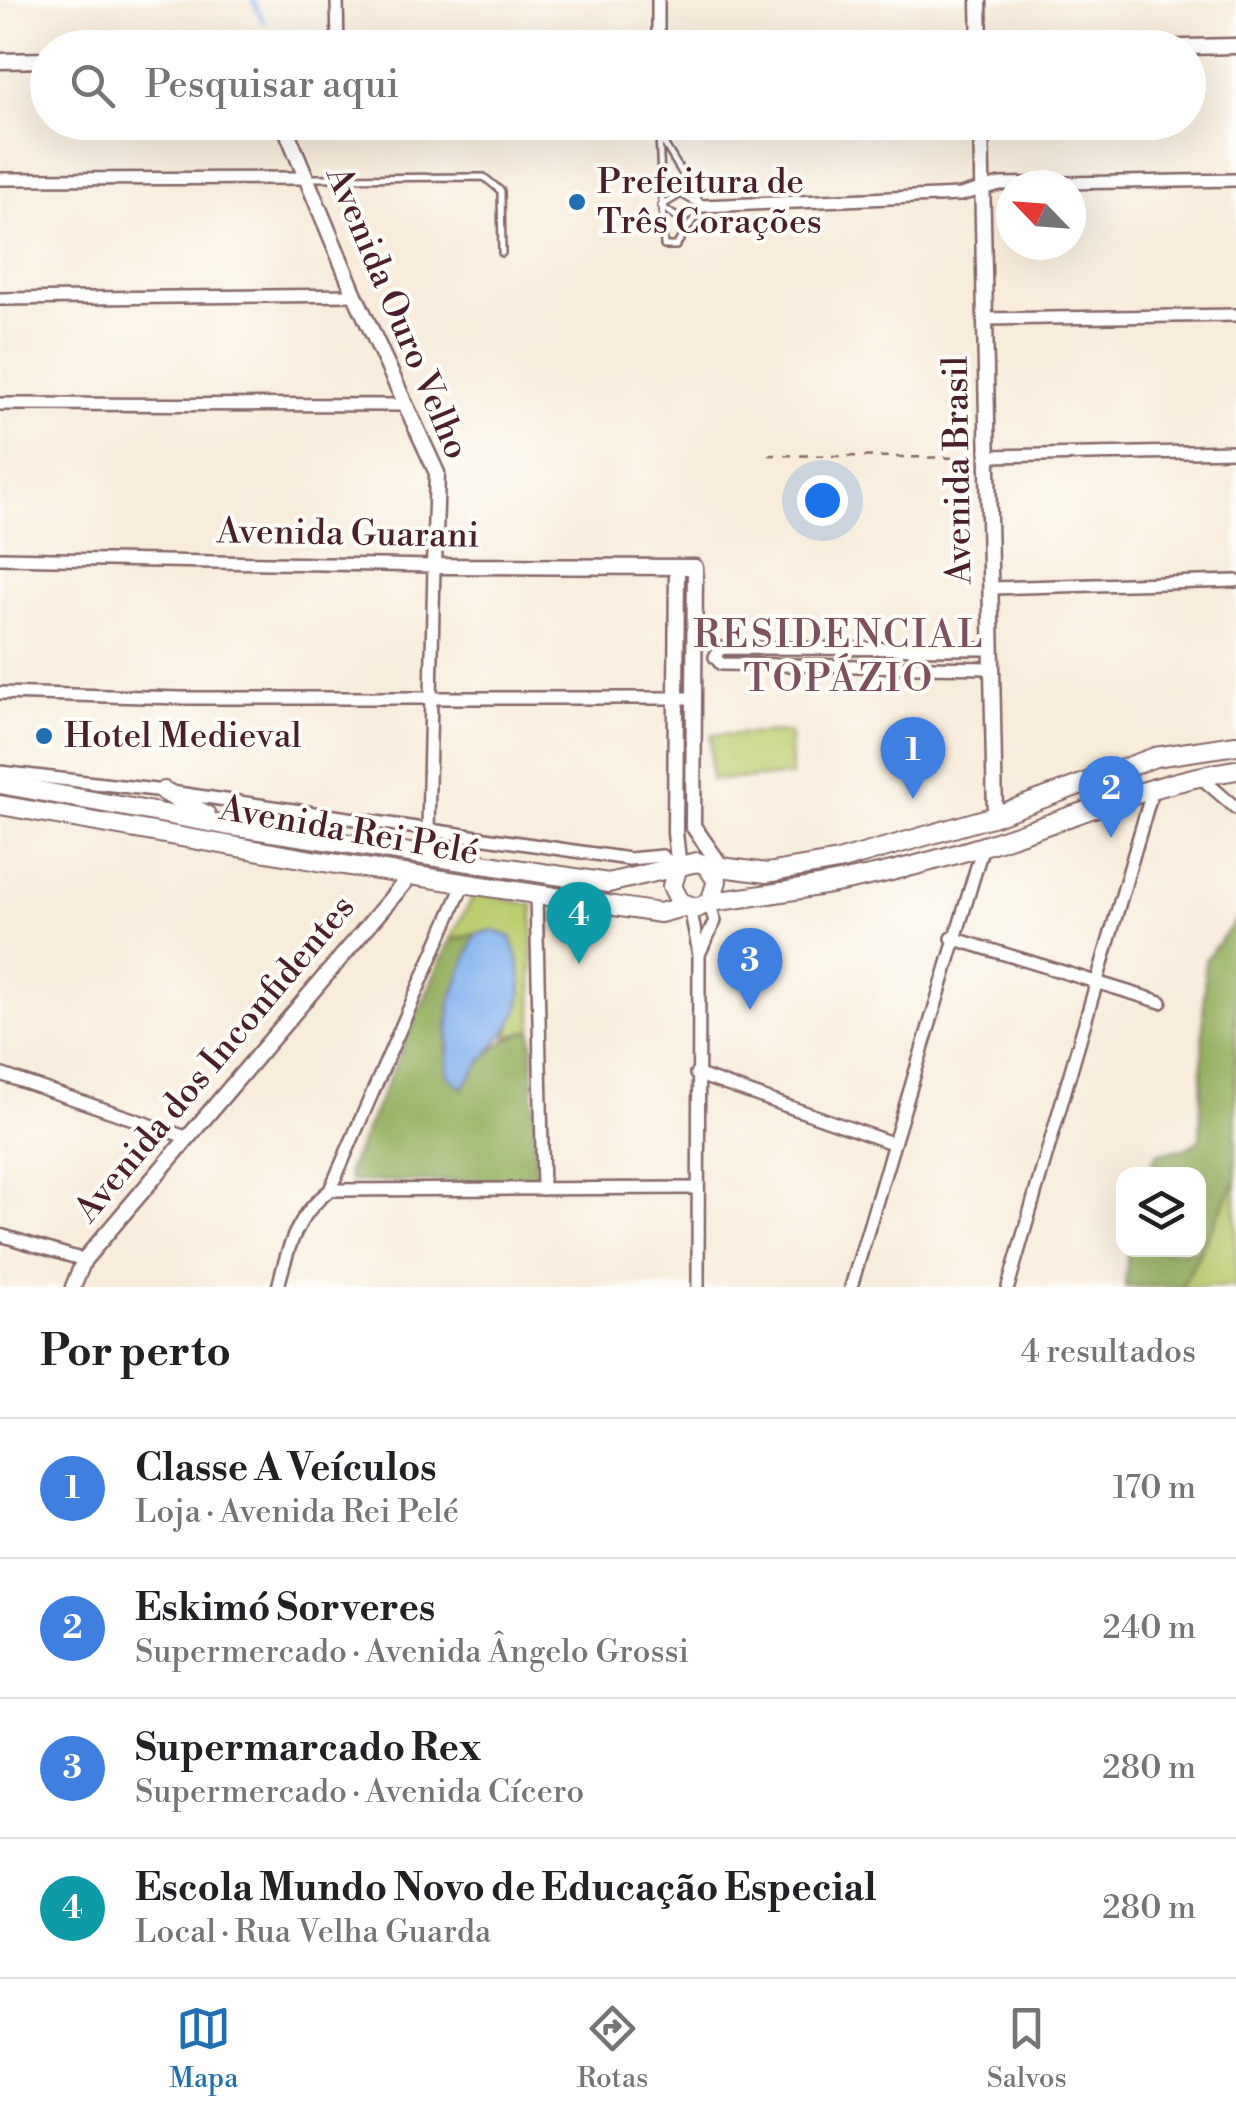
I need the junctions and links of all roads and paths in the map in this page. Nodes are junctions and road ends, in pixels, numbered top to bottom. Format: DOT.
graph roads {
  1 [pos="337,0"];
  2 [pos="658,0"];
  3 [pos="979,0"];
  4 [pos="338,30"];
  5 [pos="658,30"];
  6 [pos="980,30"];
  7 [pos="1236,46"];
  8 [pos="1206,47"];
  9 [pos="0,60"];
  10 [pos="30,60"];
  11 [pos="291,140"];
  12 [pos="659,140"];
  13 [pos="665,140"];
  14 [pos="982,140"];
  15 [pos="307,178"];
  16 [pos="0,179"];
  17 [pos="1236,180"];
  18 [pos="983,190"];
  19 [pos="661,206"];
  20 [pos="702,206"];
  21 [pos="502,253"];
  22 [pos="355,295"];
  23 [pos="0,299"];
  24 [pos="1236,315"];
  25 [pos="986,320"];
  26 [pos="0,404"];
  27 [pos="406,405"];
  28 [pos="1236,450"];
  29 [pos="768,455"];
  30 [pos="988,456"];
  31 [pos="968,458"];
  32 [pos="0,558"];
  33 [pos="434,566"];
  34 [pos="677,567"];
  35 [pos="1236,581"];
  36 [pos="991,588"];
  37 [pos="841,648"];
  38 [pos="992,648"];
  39 [pos="841,666"];
  40 [pos="992,668"];
  41 [pos="0,693"];
  42 [pos="431,697"];
  43 [pos="677,697"];
  44 [pos="695,698"];
  45 [pos="1236,745"];
  46 [pos="1236,770"];
  47 [pos="0,772"];
  48 [pos="1198,776"];
  49 [pos="0,784"];
  50 [pos="1154,785"];
  51 [pos="164,791"];
  52 [pos="0,805"];
  53 [pos="1236,808"];
  54 [pos="995,816"];
  55 [pos="224,825"];
  56 [pos="428,830"];
  57 [pos="983,846"];
  58 [pos="713,867"];
  59 [pos="678,869"];
  60 [pos="412,875"];
  61 [pos="464,884"];
  62 [pos="536,894"];
  63 [pos="699,905"];
  64 [pos="702,936"];
  65 [pos="952,938"];
  66 [pos="1095,982"];
  67 [pos="1161,1002"];
  68 [pos="0,1074"];
  69 [pos="696,1074"];
  70 [pos="186,1137"];
  71 [pos="892,1143"];
  72 [pos="697,1188"];
  73 [pos="543,1189"];
  74 [pos="330,1190"];
  75 [pos="0,1235"];
  76 [pos="84,1260"];
  77 [pos="73,1287"];
  78 [pos="278,1287"];
  79 [pos="698,1287"];
  80 [pos="851,1287"];
  81 [pos="1008,1287"];
  1 -- 4 [label="street"];
  2 -- 5 [label="street"];
  3 -- 6 [label="street"];
  7 -- 8 [label="street"];
  9 -- 10 [label="street"];
  11 -- 15 [label="street, Avenida Ouro Velho"];
  12 -- 19 [label="lane"];
  13 -- 20 [label="lane"];
  14 -- 18 [label="street, Avenida Brasil"];
  15 -- 16 [label="street"];
  15 -- 21 [label="lane"];
  15 -- 22 [label="street, Avenida Ouro Velho"];
  17 -- 18 [label="street"];
  18 -- 20 [label="street"];
  18 -- 25 [label="street, Avenida Brasil"];
  19 -- 20 [label="lane"];
  19 -- 20 [label="lane"];
  19 -- 20 [label="lane"];
  22 -- 23 [label="street"];
  22 -- 27 [label="street, Avenida Ouro Velho"];
  24 -- 25 [label="street"];
  25 -- 30 [label="street, Avenida Brasil"];
  26 -- 27 [label="street"];
  27 -- 33 [label="street, Avenida Ouro Velho"];
  28 -- 30 [label="street"];
  29 -- 31 [label="path"];
  30 -- 36 [label="street, Avenida Brasil"];
  32 -- 33 [label="street, Avenida Guarani"];
  33 -- 34 [label="street, Avenida Guarani"];
  33 -- 42 [label="street, Avenida Ouro Velho"];
  34 -- 43 [label="street"];
  34 -- 44 [label="street, Avenida Guarani"];
  35 -- 36 [label="street"];
  36 -- 38 [label="street, Avenida Brasil"];
  37 -- 38 [label="street"];
  37 -- 39 [label="street"];
  37 -- 39 [label="street"];
  38 -- 40 [label="street, Avenida Brasil"];
  39 -- 40 [label="street"];
  40 -- 54 [label="street, Avenida Brasil"];
  41 -- 42 [label="street"];
  42 -- 43 [label="street"];
  42 -- 56 [label="street, Avenida Ouro Velho"];
  43 -- 44 [label="street"];
  43 -- 59 [label="street"];
  44 -- 58 [label="street"];
  45 -- 54 [label="main road, Avenida Rei Pelé"];
  46 -- 48 [label="main road, Avenida Rei Pelé"];
  47 -- 51 [label="street"];
  48 -- 50 [label="main road, Avenida Rei Pelé"];
  48 -- 53 [label="street"];
  49 -- 55 [label="main road, Avenida Rei Pelé"];
  50 -- 57 [label="main road, Avenida Rei Pelé"];
  50 -- 66 [label="street"];
  51 -- 55 [label="main road"];
  51 -- 56 [label="street"];
  52 -- 60 [label="main road, Avenida Rei Pelé"];
  54 -- 58 [label="main road, Avenida Rei Pelé"];
  55 -- 59 [label="main road, Avenida Rei Pelé"];
  56 -- 59 [label="street"];
  57 -- 63 [label="main road, Avenida Rei Pelé"];
  57 -- 65 [label="street"];
  58 -- 59 [label="main road, Avenida Rei Pelé"];
  58 -- 63 [label="main road"];
  59 -- 63 [label="main road"];
  60 -- 61 [label="main road, Avenida Rei Pelé"];
  60 -- 70 [label="street, Avenida dos Inconfidentes"];
  61 -- 62 [label="main road, Avenida Rei Pelé"];
  61 -- 74 [label="street"];
  62 -- 63 [label="main road, Avenida Rei Pelé"];
  62 -- 73 [label="street"];
  63 -- 64 [label="street"];
  63 -- 64 [label="street"];
  64 -- 69 [label="street"];
  65 -- 66 [label="street"];
  65 -- 71 [label="street"];
  66 -- 67 [label="street"];
  66 -- 81 [label="street"];
  68 -- 70 [label="street"];
  69 -- 71 [label="street"];
  69 -- 72 [label="street"];
  70 -- 76 [label="street, Avenida dos Inconfidentes"];
  71 -- 80 [label="street"];
  72 -- 73 [label="street"];
  72 -- 79 [label="street"];
  73 -- 74 [label="street"];
  74 -- 78 [label="street"];
  75 -- 76 [label="street"];
  76 -- 77 [label="street, Avenida dos Inconfidentes"];
}
